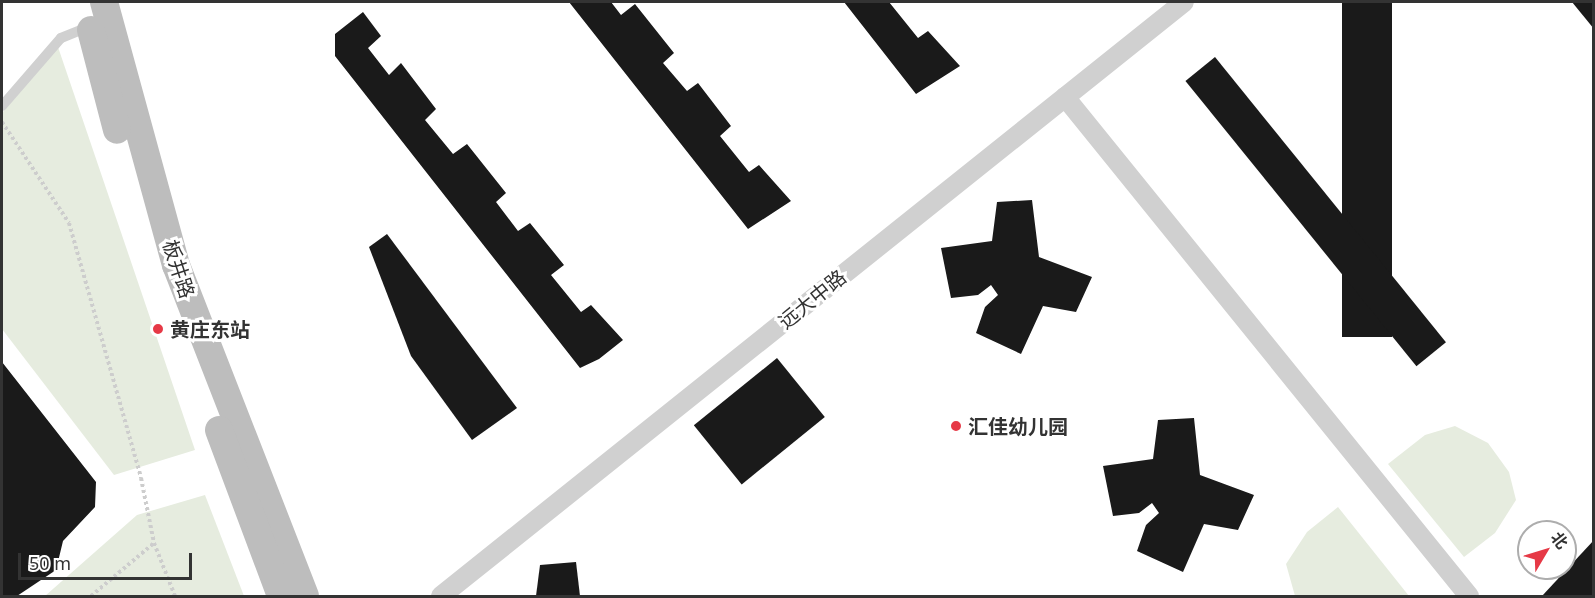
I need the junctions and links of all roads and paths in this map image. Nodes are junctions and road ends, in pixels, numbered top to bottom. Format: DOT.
graph roads {
  1 [pos="104,2"];
  2 [pos="1184,2"];
  3 [pos="87,14"];
  4 [pos="1065,97"];
  5 [pos="2,106"];
  6 [pos="2,121"];
  7 [pos="154,543"];
  8 [pos="91,597"];
  9 [pos="175,597"];
  10 [pos="281,597"];
  11 [pos="305,597"];
  12 [pos="441,597"];
  13 [pos="1469,597"];
  1 -- 11 [label="street, 板井路"];
  2 -- 4 [label="street, 远大中路"];
  3 -- 5 [label="lane"];
  3 -- 10 [label="street"];
  4 -- 12 [label="street, 远大中路"];
  4 -- 13 [label="street"];
  6 -- 7 [label="path"];
  7 -- 8 [label="path"];
  7 -- 9 [label="path"];
}
